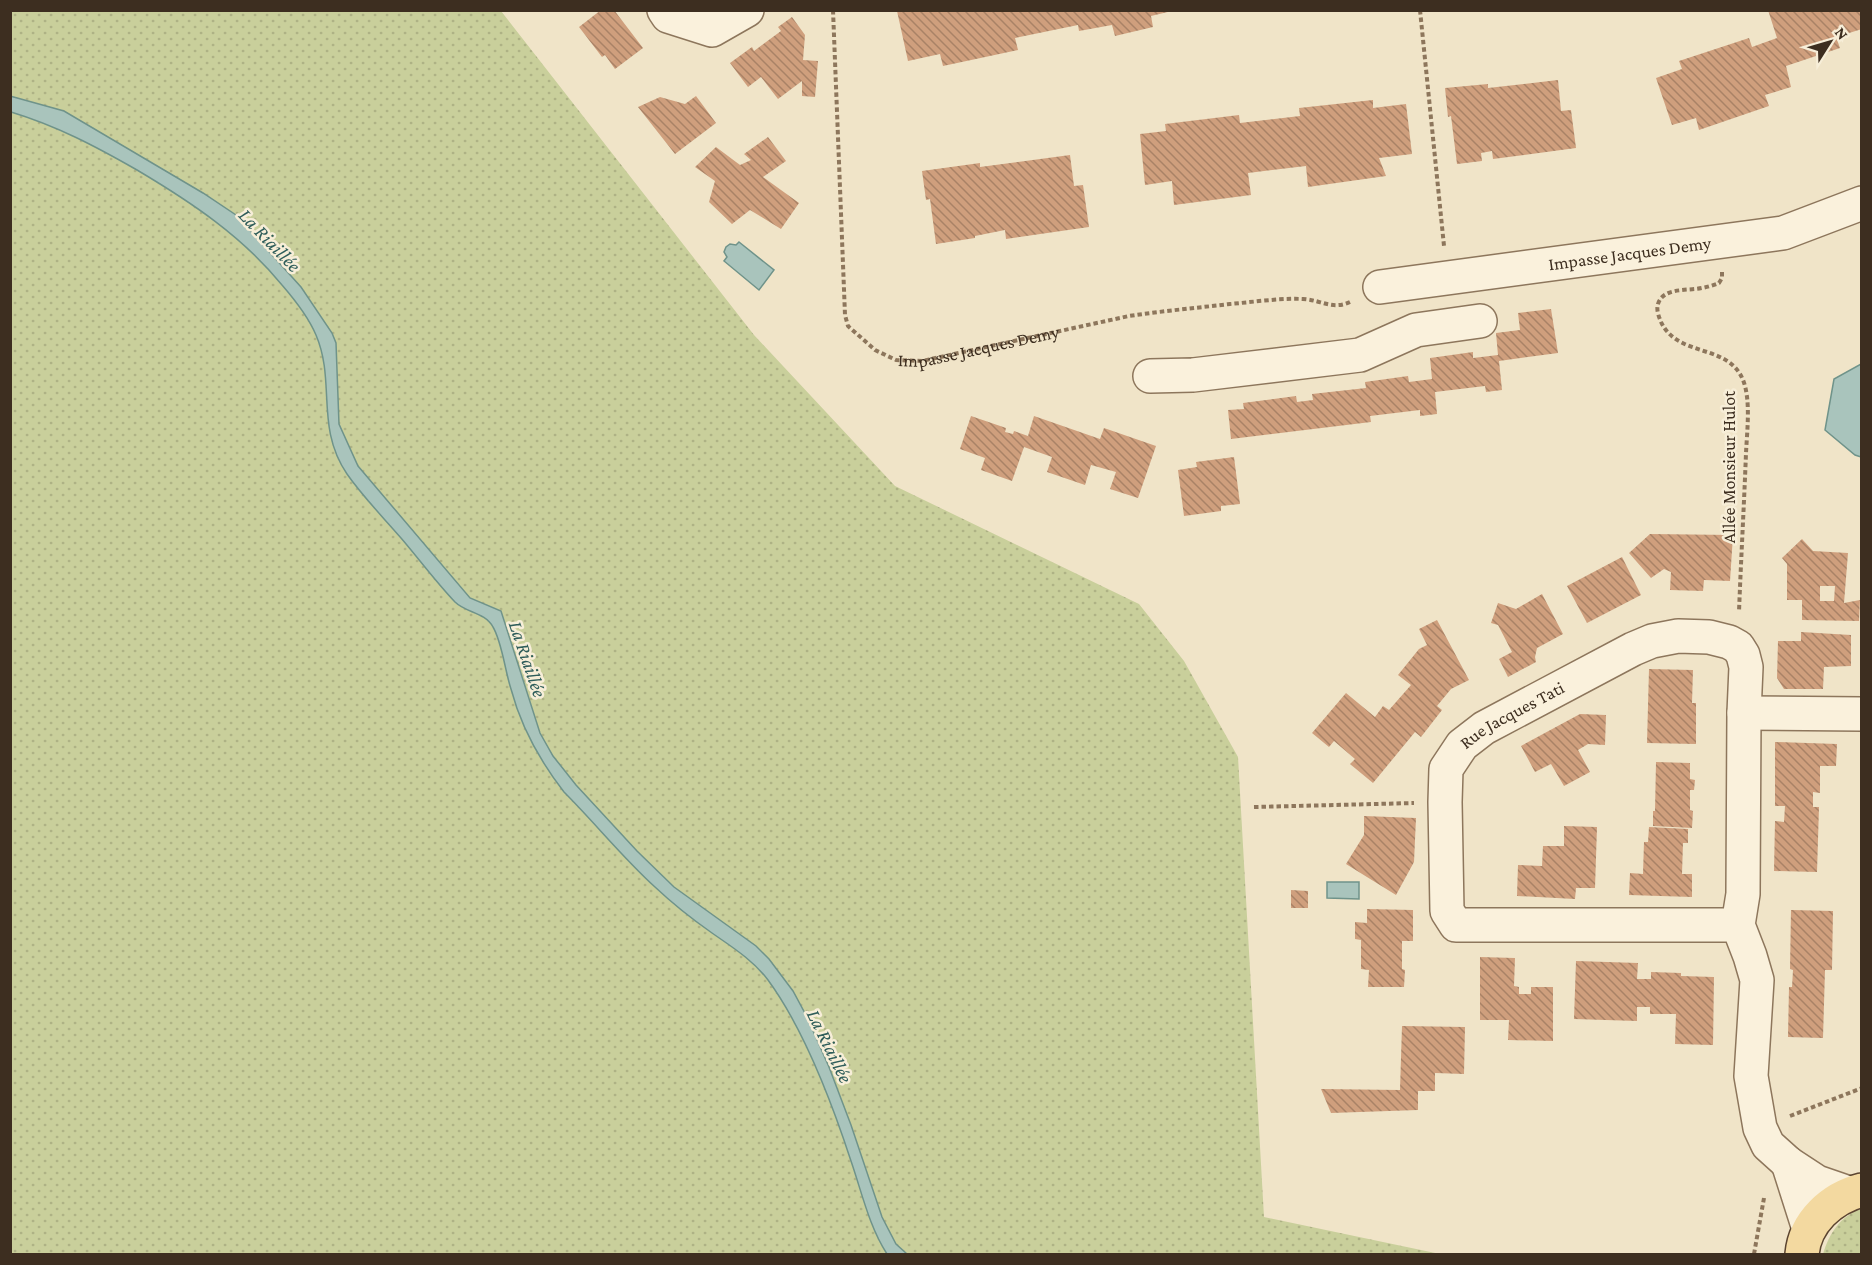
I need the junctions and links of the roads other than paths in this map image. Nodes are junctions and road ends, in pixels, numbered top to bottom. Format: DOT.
graph roads {
  1 [pos="664,10"];
  2 [pos="747,10"];
  3 [pos="1862,203"];
  4 [pos="1480,321"];
  5 [pos="1402,336"];
  6 [pos="1150,376"];
  7 [pos="1744,713"];
  8 [pos="1862,714"];
  9 [pos="1738,924"];
  10 [pos="1788,1163"];
  11 [pos="1856,1192"];
  12 [pos="1805,1242"];
  1 -- 2 [label="street"];
  3 -- 5 [label="street, Impasse Jacques Demy"];
  4 -- 5 [label="street"];
  5 -- 6 [label="street"];
  7 -- 8 [label="street"];
  7 -- 9 [label="street"];
  7 -- 9 [label="street, Rue Jacques Tati"];
  9 -- 10 [label="street"];
  10 -- 11 [label="street"];
  10 -- 12 [label="street"];
  11 -- 12 [label="main road"];
}
